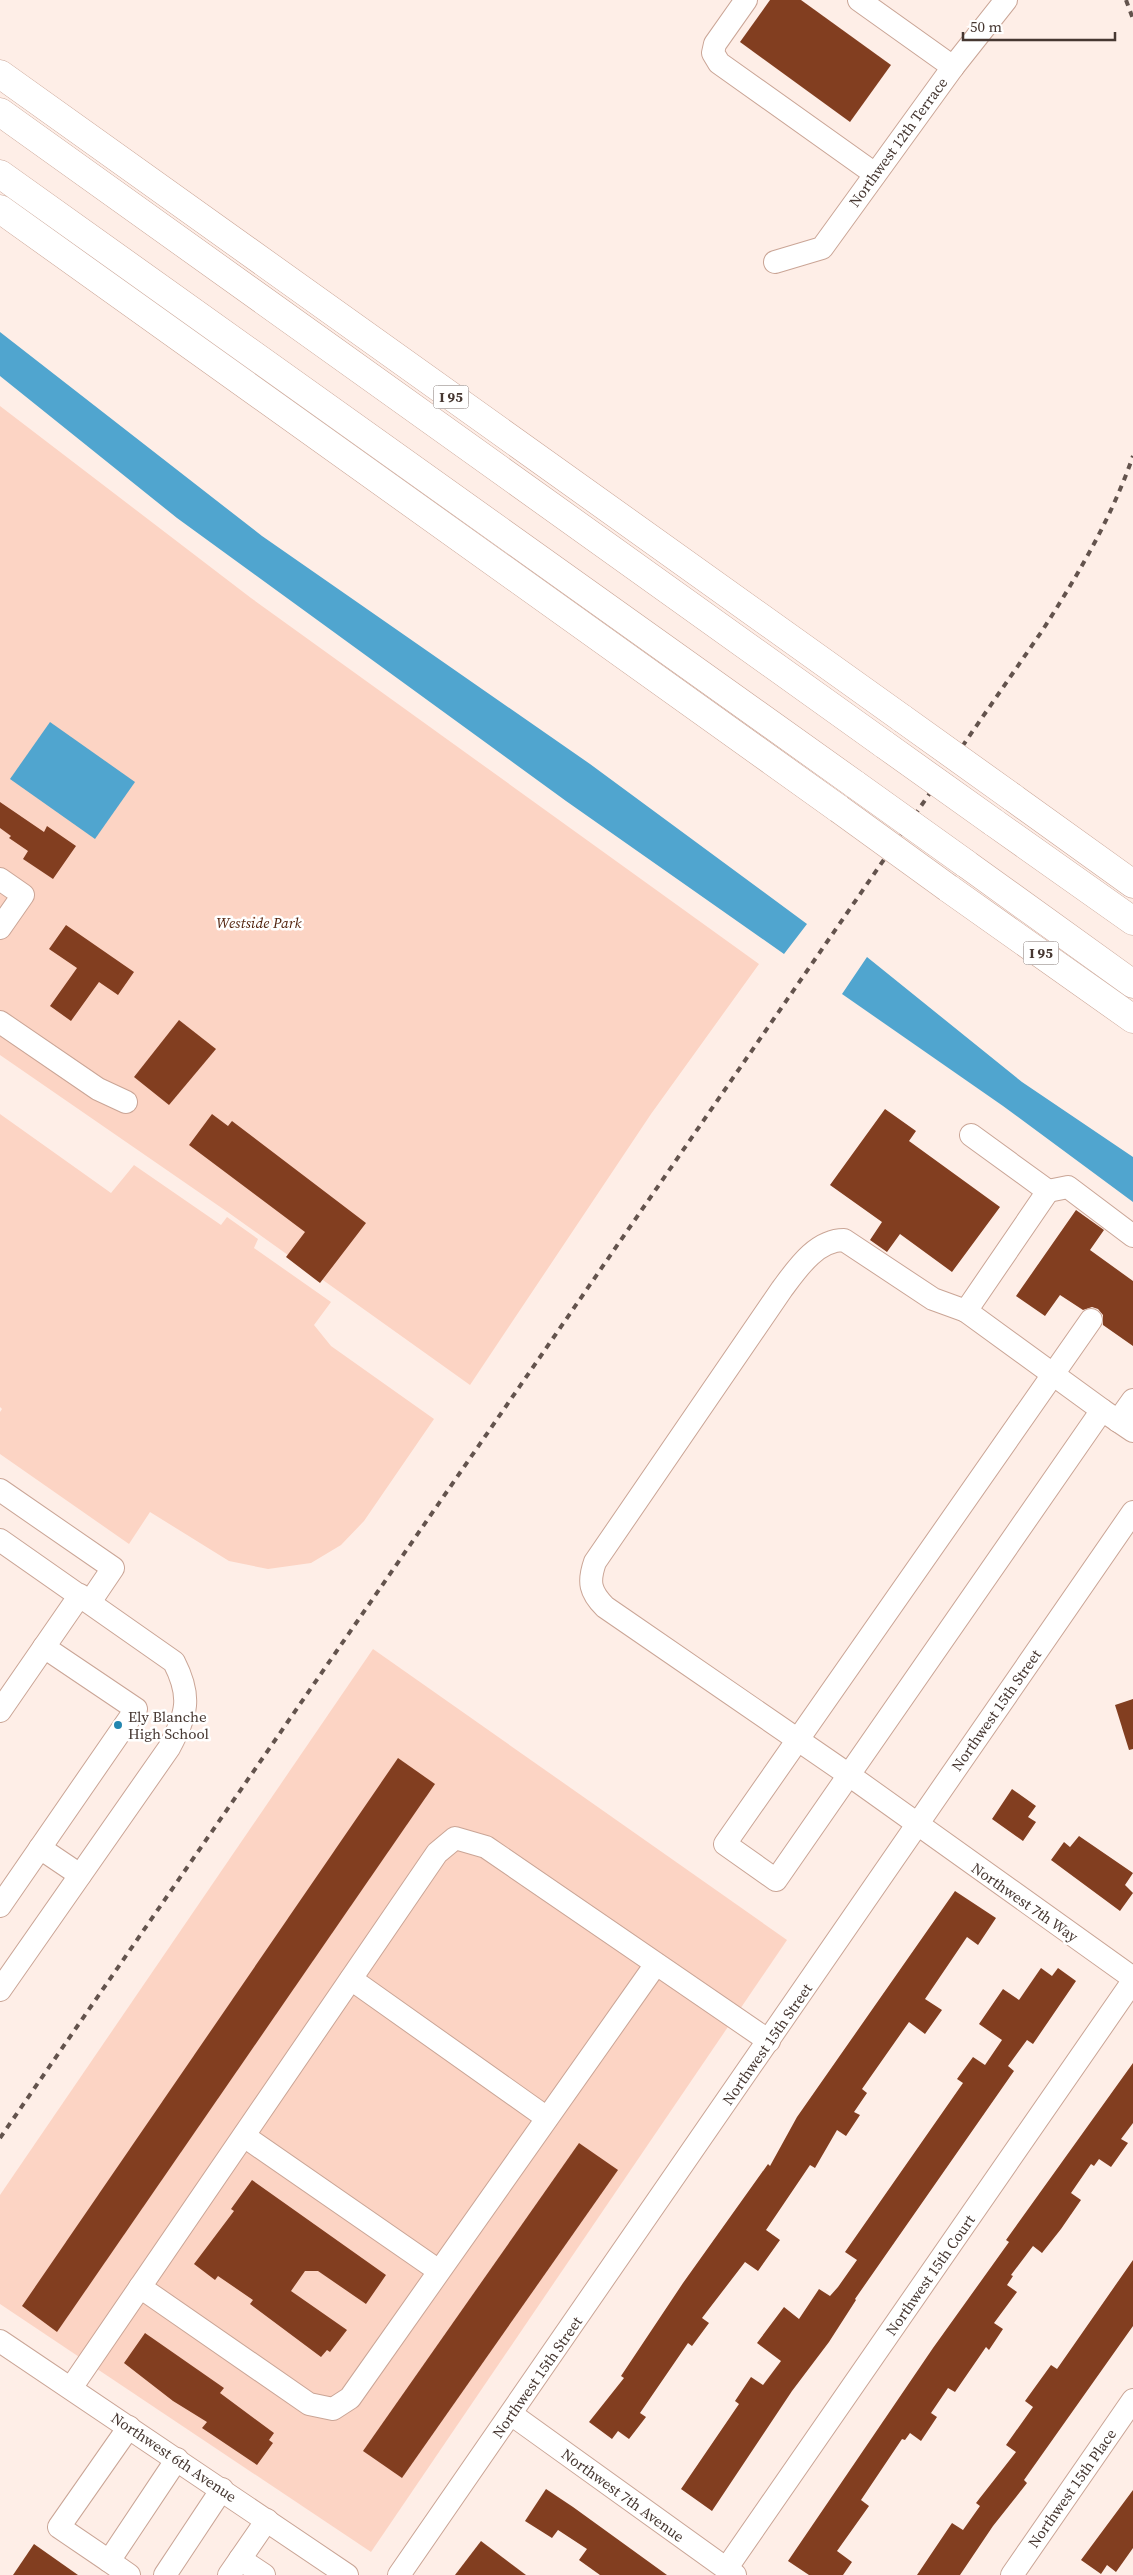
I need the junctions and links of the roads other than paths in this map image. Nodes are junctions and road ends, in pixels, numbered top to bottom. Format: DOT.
graph roads {
  1 [pos="746,0"];
  2 [pos="859,0"];
  3 [pos="1006,0"];
  4 [pos="953,67"];
  5 [pos="0,74"];
  6 [pos="0,112"];
  7 [pos="0,174"];
  8 [pos="875,174"];
  9 [pos="0,209"];
  10 [pos="776,262"];
  11 [pos="0,879"];
  12 [pos="1133,884"];
  13 [pos="1133,921"];
  14 [pos="0,928"];
  15 [pos="1133,984"];
  16 [pos="1133,1019"];
  17 [pos="0,1022"];
  18 [pos="126,1102"];
  19 [pos="971,1135"];
  20 [pos="1048,1191"];
  21 [pos="1133,1236"];
  22 [pos="966,1311"];
  23 [pos="1091,1320"];
  24 [pos="1053,1374"];
  25 [pos="1133,1400"];
  26 [pos="1118,1421"];
  27 [pos="0,1490"];
  28 [pos="1133,1512"];
  29 [pos="0,1540"];
  30 [pos="85,1598"];
  31 [pos="44,1648"];
  32 [pos="0,1711"];
  33 [pos="797,1740"];
  34 [pos="849,1775"];
  35 [pos="917,1825"];
  36 [pos="40,1848"];
  37 [pos="80,1874"];
  38 [pos="0,1906"];
  39 [pos="656,1964"];
  40 [pos="351,1980"];
  41 [pos="1133,1980"];
  42 [pos="0,1990"];
  43 [pos="769,2041"];
  44 [pos="547,2118"];
  45 [pos="244,2136"];
  46 [pos="439,2272"];
  47 [pos="140,2287"];
  48 [pos="0,2341"];
  49 [pos="71,2388"];
  50 [pos="1133,2400"];
  51 [pos="511,2414"];
  52 [pos="128,2427"];
  53 [pos="178,2459"];
  54 [pos="222,2489"];
  55 [pos="267,2520"];
  56 [pos="109,2561"];
  57 [pos="234,2567"];
  58 [pos="320,2568"];
  59 [pos="731,2572"];
  60 [pos="129,2575"];
  61 [pos="165,2575"];
  62 [pos="264,2575"];
  63 [pos="347,2575"];
  64 [pos="399,2575"];
  65 [pos="1012,2575"];
  1 -- 8 [label="street"];
  2 -- 4 [label="street"];
  3 -- 4 [label="street, Northwest 12th Terrace"];
  4 -- 8 [label="street, Northwest 12th Terrace"];
  5 -- 12 [label="highway, I 95, bridge"];
  6 -- 13 [label="highway, bridge"];
  7 -- 15 [label="highway, bridge"];
  8 -- 10 [label="street, Northwest 12th Terrace"];
  9 -- 16 [label="highway, I 95, bridge"];
  11 -- 14 [label="street"];
  17 -- 18 [label="street"];
  19 -- 20 [label="street"];
  20 -- 21 [label="street"];
  20 -- 22 [label="street"];
  22 -- 24 [label="street, Northwest 7th Way"];
  22 -- 33 [label="street, Northwest 7th Way"];
  23 -- 24 [label="street"];
  24 -- 26 [label="street, Northwest 7th Way"];
  24 -- 33 [label="street"];
  25 -- 26 [label="street"];
  26 -- 34 [label="street"];
  27 -- 30 [label="street"];
  28 -- 35 [label="street, Northwest 15th Street"];
  29 -- 30 [label="street"];
  30 -- 31 [label="street"];
  30 -- 37 [label="street"];
  31 -- 32 [label="street"];
  31 -- 36 [label="street"];
  33 -- 34 [label="street, Northwest 7th Way"];
  33 -- 34 [label="street"];
  34 -- 35 [label="street, Northwest 7th Way"];
  35 -- 41 [label="street, Northwest 7th Way"];
  35 -- 43 [label="street, Northwest 15th Street"];
  36 -- 37 [label="street"];
  36 -- 38 [label="street"];
  37 -- 42 [label="street"];
  39 -- 40 [label="street"];
  39 -- 43 [label="street"];
  39 -- 44 [label="street"];
  40 -- 44 [label="street"];
  40 -- 45 [label="street"];
  41 -- 59 [label="street, Northwest 15th Court"];
  43 -- 51 [label="street, Northwest 15th Street"];
  44 -- 46 [label="street"];
  45 -- 46 [label="street"];
  45 -- 47 [label="street"];
  46 -- 47 [label="street"];
  47 -- 49 [label="street"];
  48 -- 49 [label="street, Northwest 6th Avenue"];
  49 -- 52 [label="street, Northwest 6th Avenue"];
  50 -- 65 [label="street, Northwest 15th Place"];
  51 -- 59 [label="street, Northwest 7th Avenue"];
  51 -- 64 [label="street, Northwest 15th Street"];
  52 -- 53 [label="street, Northwest 6th Avenue"];
  52 -- 56 [label="street"];
  53 -- 54 [label="street, Northwest 6th Avenue"];
  53 -- 56 [label="street"];
  54 -- 55 [label="street, Northwest 6th Avenue"];
  54 -- 61 [label="street"];
  55 -- 57 [label="street"];
  55 -- 58 [label="street, Northwest 6th Avenue"];
  56 -- 60 [label="street"];
  57 -- 62 [label="street"];
  58 -- 63 [label="street, Northwest 6th Avenue"];
}
